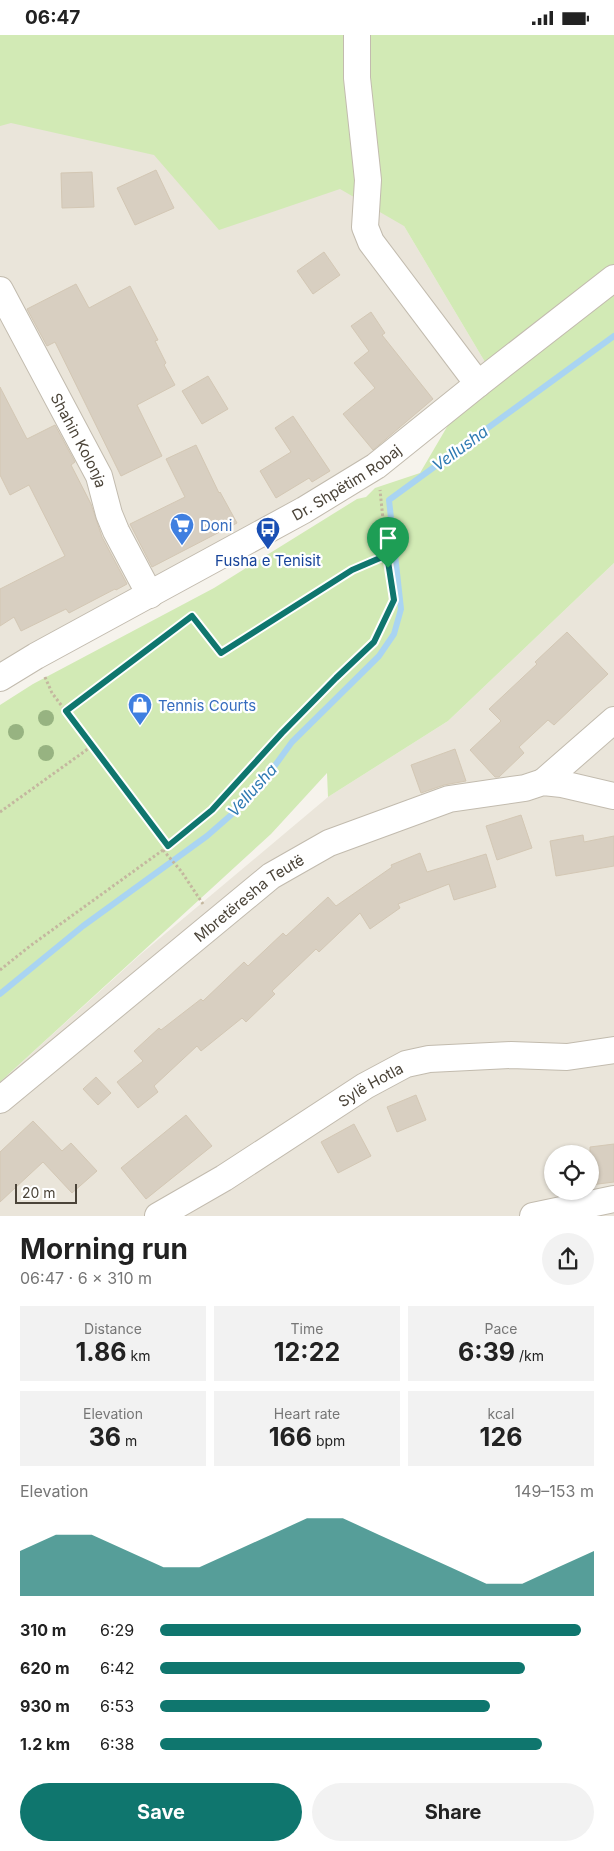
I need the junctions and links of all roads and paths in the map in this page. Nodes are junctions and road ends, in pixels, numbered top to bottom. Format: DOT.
graph roads {
  1 [pos="358,35"];
  2 [pos="614,277"];
  3 [pos="0,290"];
  4 [pos="478,384"];
  5 [pos="379,484"];
  6 [pos="387,555"];
  7 [pos="150,595"];
  8 [pos="36,656"];
  9 [pos="0,677"];
  10 [pos="66,711"];
  11 [pos="614,720"];
  12 [pos="92,746"];
  13 [pos="543,782"];
  14 [pos="614,796"];
  15 [pos="0,812"];
  16 [pos="168,846"];
  17 [pos="163,850"];
  18 [pos="215,924"];
  19 [pos="0,971"];
  20 [pos="614,1050"];
  21 [pos="0,1100"];
  22 [pos="614,1199"];
  23 [pos="158,1216"];
  24 [pos="533,1216"];
  1 -- 4 [label="street"];
  2 -- 4 [label="street, Dr. Shpëtim Robaj"];
  3 -- 7 [label="street, Shahin Kolonja"];
  4 -- 7 [label="street, Dr. Shpëtim Robaj"];
  5 -- 6 [label="path"];
  6 -- 10 [label="path"];
  6 -- 16 [label="path"];
  7 -- 8 [label="street, Dr. Shpëtim Robaj"];
  8 -- 9 [label="street, Dr. Shpëtim Robaj"];
  8 -- 10 [label="path"];
  10 -- 12 [label="path"];
  11 -- 13 [label="street"];
  12 -- 15 [label="path"];
  12 -- 16 [label="path"];
  13 -- 14 [label="street"];
  13 -- 18 [label="street, Mbretëresha Teutë"];
  16 -- 17 [label="path"];
  17 -- 18 [label="path"];
  17 -- 19 [label="path"];
  18 -- 21 [label="street, Mbretëresha Teutë"];
  20 -- 23 [label="street, Sylë Hotla"];
  22 -- 24 [label="street"];
}
